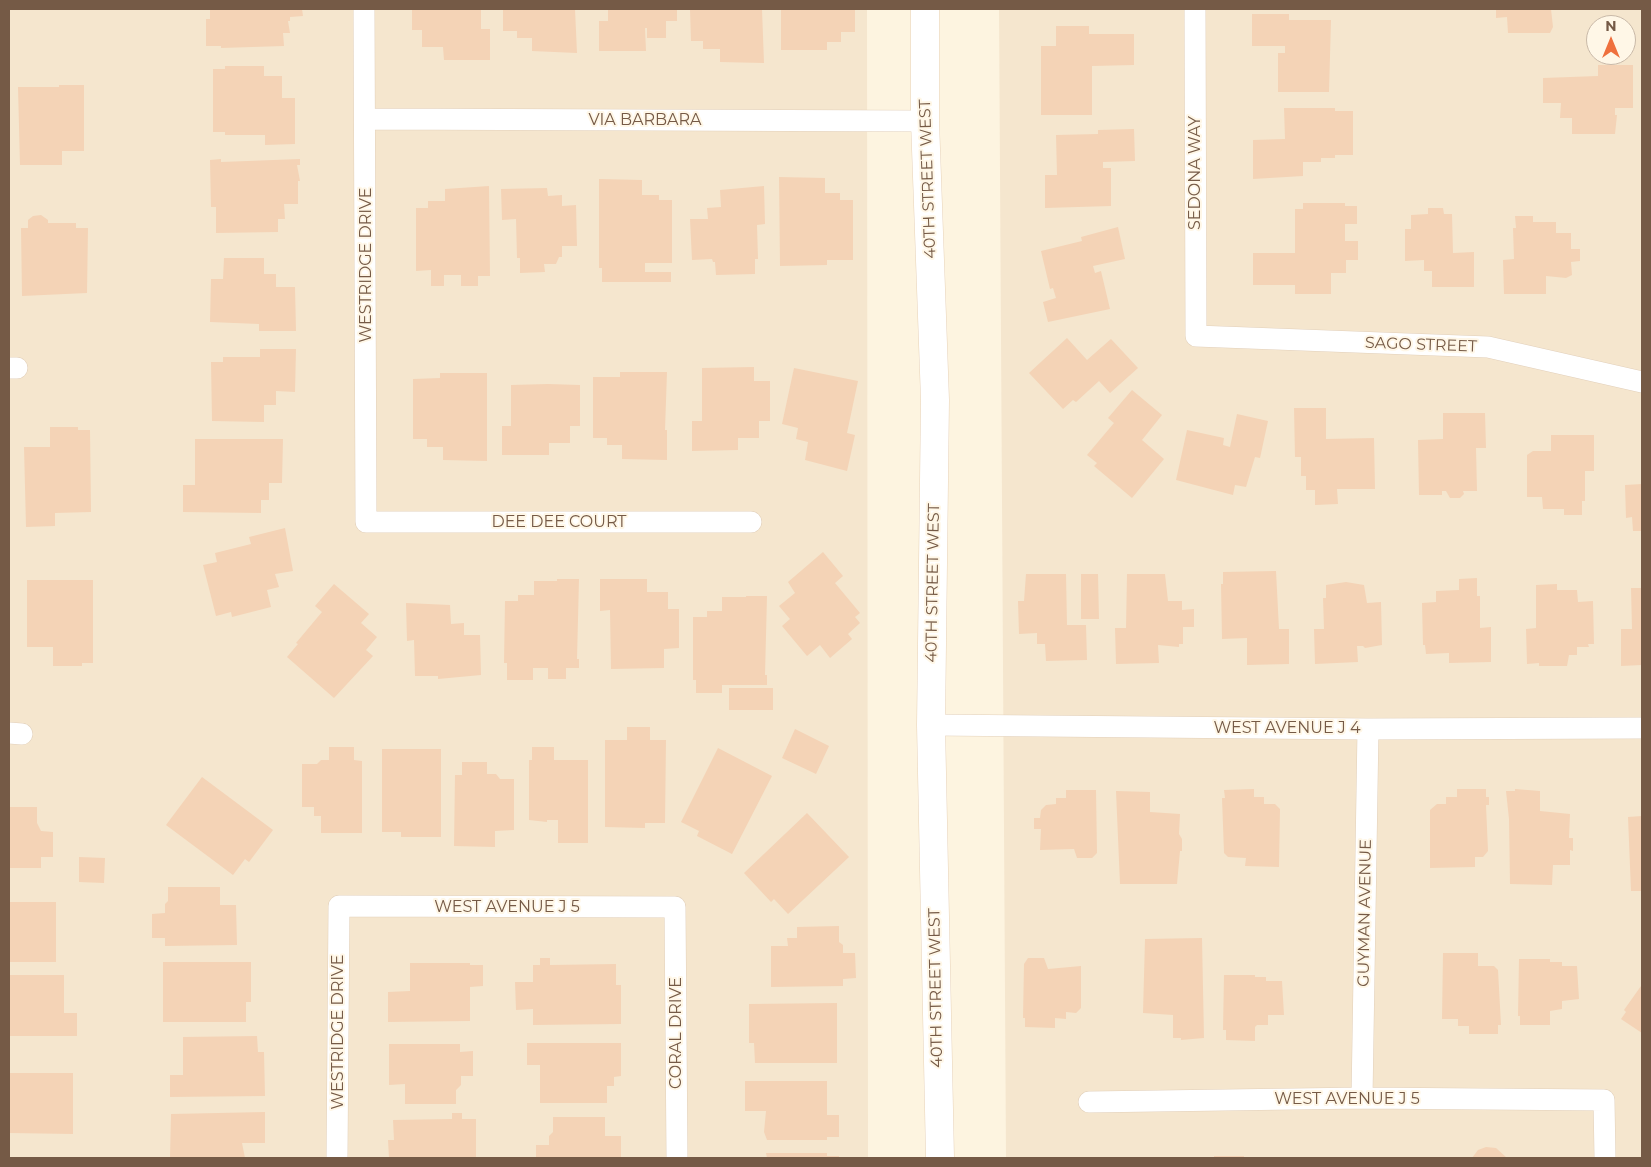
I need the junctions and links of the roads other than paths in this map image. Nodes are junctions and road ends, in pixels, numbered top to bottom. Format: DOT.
graph roads {
  1 [pos="364,9"];
  2 [pos="925,9"];
  3 [pos="1195,9"];
  4 [pos="365,118"];
  5 [pos="925,121"];
  6 [pos="1196,336"];
  7 [pos="1642,382"];
  8 [pos="366,522"];
  9 [pos="751,522"];
  10 [pos="931,725"];
  11 [pos="1642,728"];
  12 [pos="1368,729"];
  13 [pos="339,906"];
  14 [pos="675,907"];
  15 [pos="1362,1098"];
  16 [pos="1089,1102"];
  17 [pos="337,1158"];
  18 [pos="678,1158"];
  19 [pos="940,1158"];
  20 [pos="1605,1158"];
  1 -- 4 [label="street, WESTRIDGE DRIVE"];
  2 -- 5 [label="main road, 40TH STREET WEST"];
  3 -- 6 [label="street, SEDONA WAY"];
  4 -- 5 [label="street, VIA BARBARA"];
  4 -- 8 [label="street, WESTRIDGE DRIVE"];
  5 -- 10 [label="main road, 40TH STREET WEST"];
  6 -- 7 [label="street, SAGO STREET"];
  8 -- 9 [label="street, DEE DEE COURT"];
  10 -- 12 [label="street, WEST AVENUE J 4"];
  10 -- 19 [label="main road, 40TH STREET WEST"];
  11 -- 12 [label="street, WEST AVENUE J 4"];
  12 -- 15 [label="street, GUYMAN AVENUE"];
  13 -- 14 [label="street, WEST AVENUE J 5"];
  13 -- 17 [label="street, WESTRIDGE DRIVE"];
  14 -- 18 [label="street, CORAL DRIVE"];
  15 -- 16 [label="street, WEST AVENUE J 5"];
  15 -- 20 [label="street, WEST AVENUE J 5"];
}
